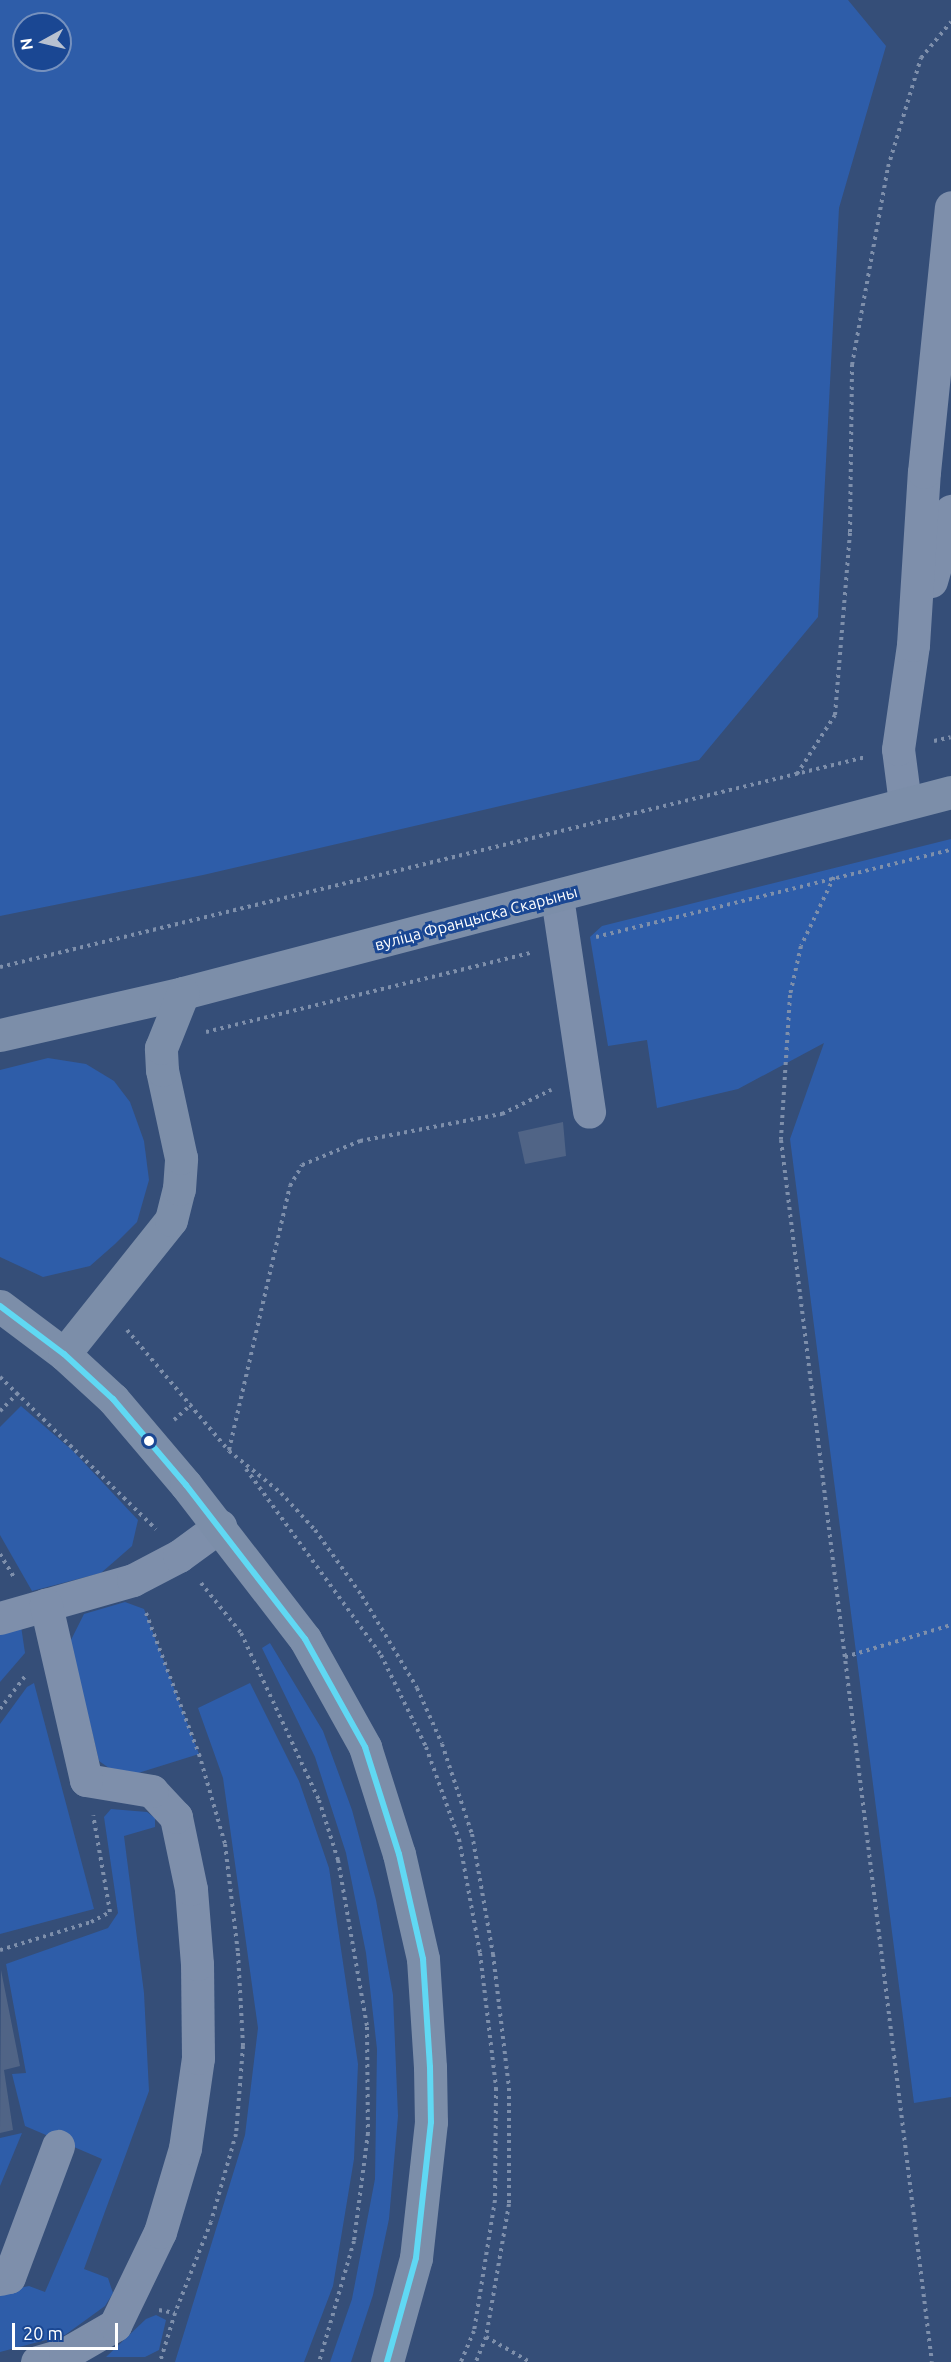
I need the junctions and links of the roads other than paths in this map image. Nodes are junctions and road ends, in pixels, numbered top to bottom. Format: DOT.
graph roads {
  1 [pos="951,207"];
  2 [pos="951,511"];
  3 [pos="913,645"];
  4 [pos="951,792"];
  5 [pos="905,803"];
  6 [pos="557,897"];
  7 [pos="183,993"];
  8 [pos="0,1035"];
  9 [pos="589,1112"];
  10 [pos="0,1306"];
  11 [pos="64,1354"];
  12 [pos="220,1526"];
  13 [pos="46,1605"];
  14 [pos="0,1618"];
  15 [pos="58,2146"];
  16 [pos="0,2279"];
  17 [pos="37,2362"];
  18 [pos="387,2362"];
  1 -- 3 [label="street"];
  2 -- 3 [label="street"];
  3 -- 5 [label="street"];
  4 -- 5 [label="main road, вуліца Францыска Скарыны"];
  5 -- 6 [label="main road, вуліца Францыска Скарыны"];
  6 -- 7 [label="main road, вуліца Францыска Скарыны"];
  6 -- 9 [label="street"];
  7 -- 8 [label="main road, вуліца Францыска Скарыны"];
  7 -- 11 [label="main road"];
  10 -- 11 [label="main road"];
  11 -- 12 [label="main road"];
  12 -- 13 [label="street"];
  12 -- 18 [label="main road"];
  13 -- 14 [label="street"];
  13 -- 17 [label="street"];
  15 -- 16 [label="street"];
}
